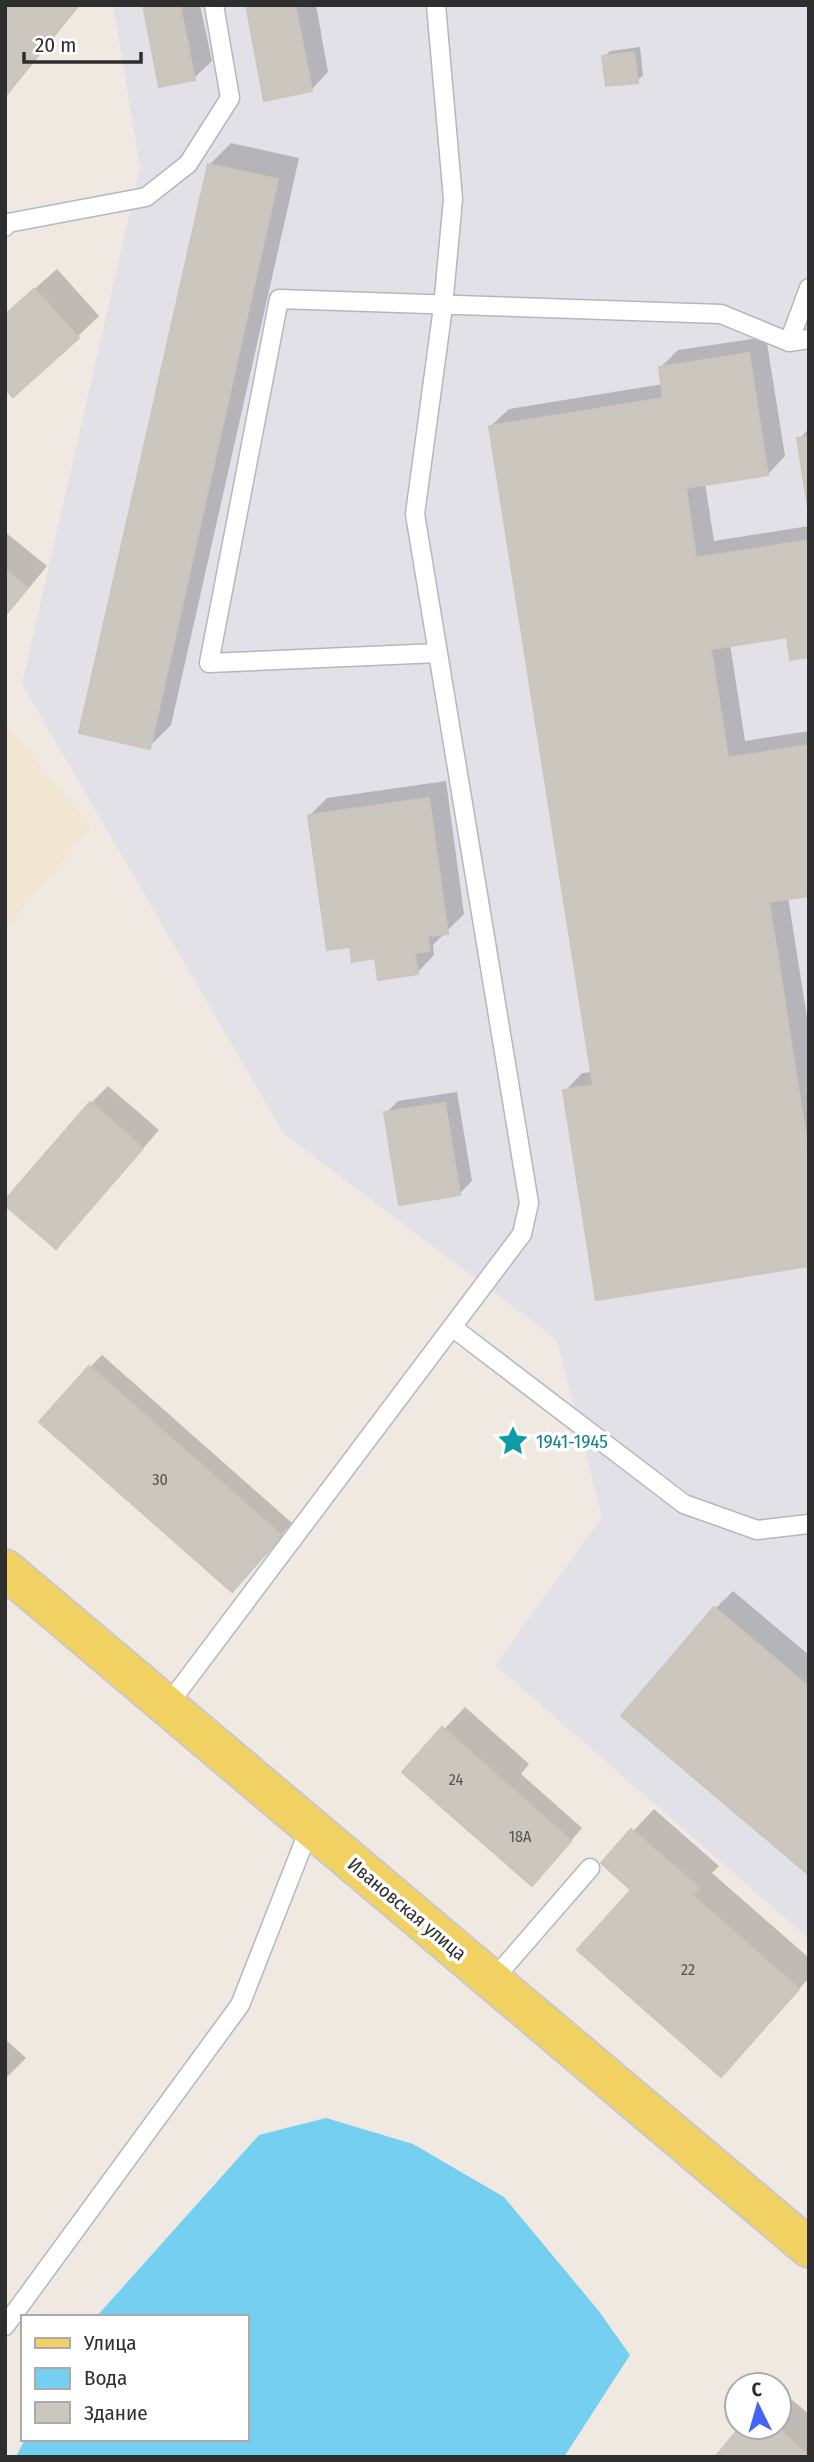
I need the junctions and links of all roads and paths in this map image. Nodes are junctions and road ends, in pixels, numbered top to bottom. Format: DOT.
graph roads {
  1 [pos="214,5"];
  2 [pos="436,5"];
  3 [pos="5,227"];
  4 [pos="809,288"];
  5 [pos="443,307"];
  6 [pos="809,339"];
  7 [pos="789,342"];
  8 [pos="438,653"];
  9 [pos="452,1327"];
  10 [pos="809,1524"];
  11 [pos="5,1569"];
  12 [pos="167,1706"];
  13 [pos="310,1827"];
  14 [pos="590,1868"];
  15 [pos="492,1981"];
  16 [pos="809,2248"];
  17 [pos="5,2326"];
  1 -- 3 [label="lane"];
  2 -- 5 [label="lane"];
  4 -- 7 [label="lane"];
  5 -- 7 [label="lane"];
  5 -- 8 [label="lane"];
  5 -- 8 [label="lane"];
  6 -- 7 [label="lane"];
  8 -- 9 [label="lane"];
  9 -- 10 [label="lane"];
  9 -- 12 [label="lane"];
  11 -- 12 [label="main road, Ивановская улица"];
  12 -- 13 [label="main road, Ивановская улица"];
  13 -- 15 [label="main road, Ивановская улица"];
  13 -- 17 [label="lane"];
  14 -- 15 [label="lane"];
  15 -- 16 [label="main road, Ивановская улица"];
}
